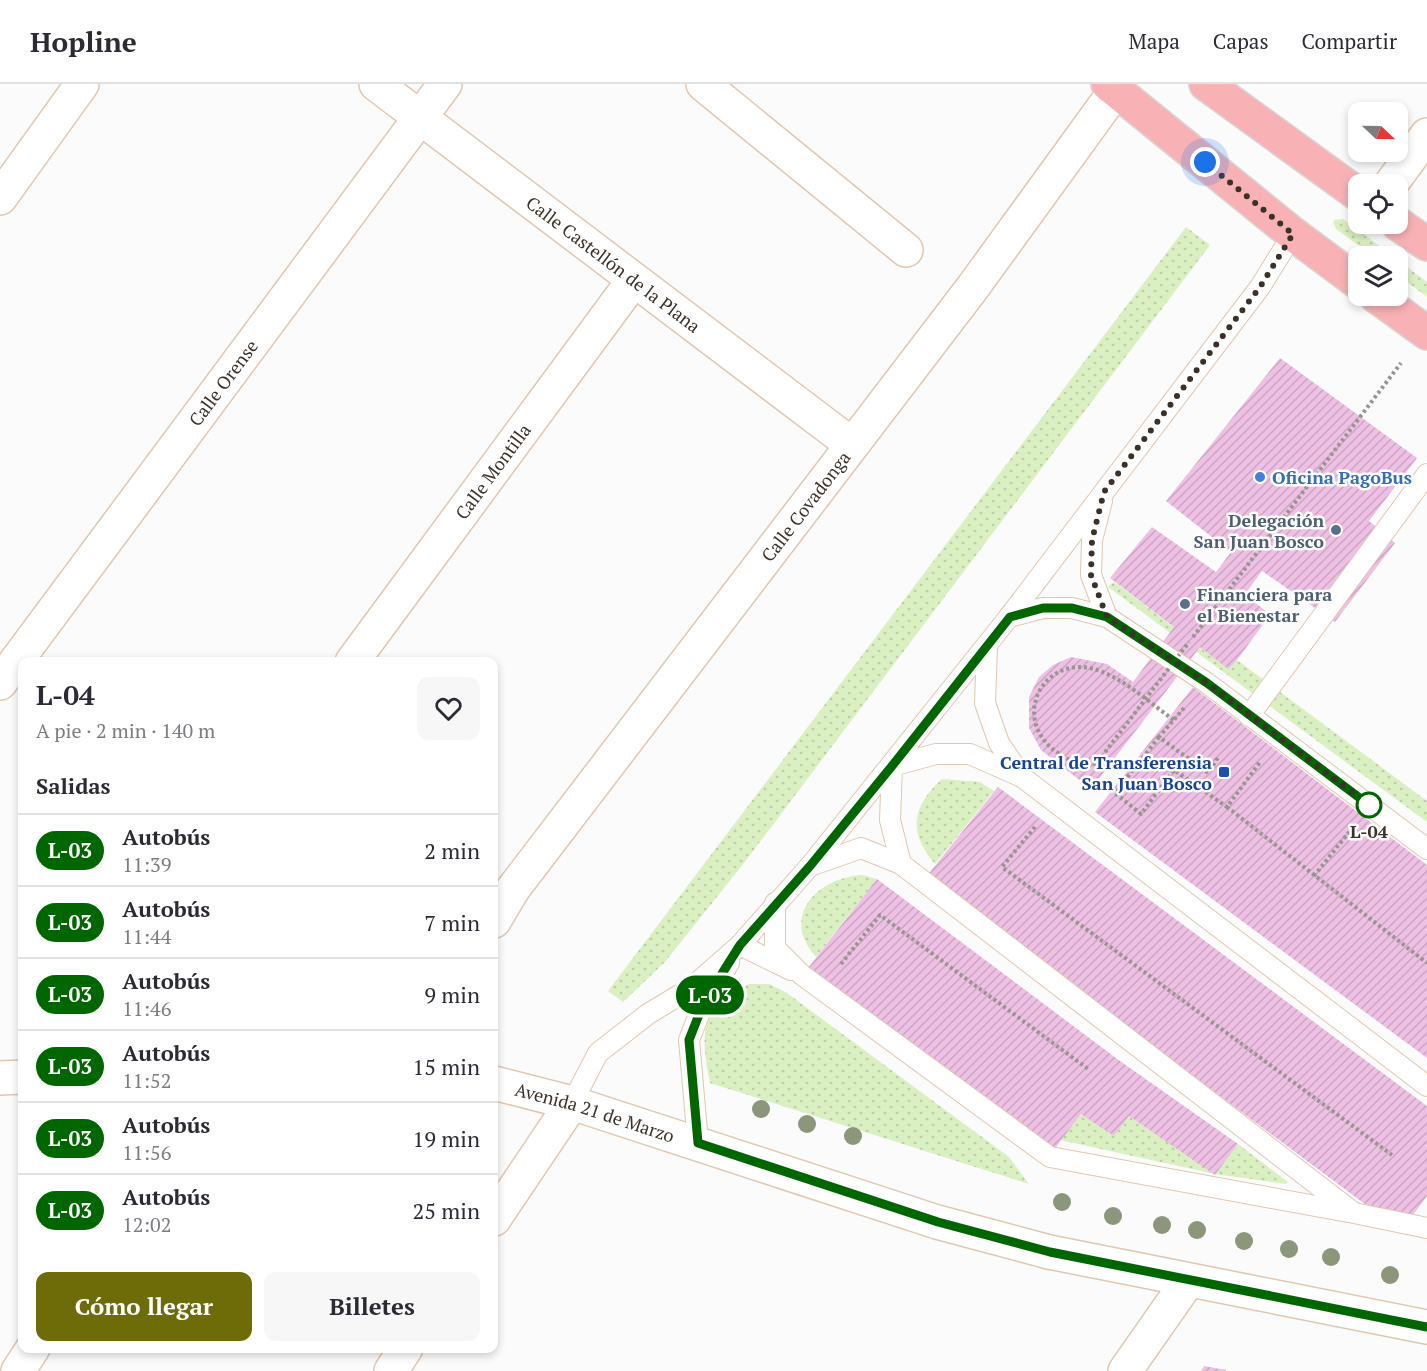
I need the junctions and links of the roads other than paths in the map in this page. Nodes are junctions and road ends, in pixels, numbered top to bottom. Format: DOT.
graph roads {
  1 [pos="82,84"];
  2 [pos="376,84"];
  3 [pos="445,84"];
  4 [pos="704,84"];
  5 [pos="1206,84"];
  6 [pos="1112,87"];
  7 [pos="421,118"];
  8 [pos="1427,135"];
  9 [pos="1398,174"];
  10 [pos="1348,187"];
  11 [pos="0,198"];
  12 [pos="1408,231"];
  13 [pos="1293,234"];
  14 [pos="1427,244"];
  15 [pos="906,250"];
  16 [pos="1348,275"];
  17 [pos="633,281"];
  18 [pos="1390,306"];
  19 [pos="1426,332"];
  20 [pos="851,444"];
  21 [pos="1427,474"];
  22 [pos="1104,492"];
  23 [pos="1010,617"];
  24 [pos="1107,617"];
  25 [pos="987,646"];
  26 [pos="19,657"];
  27 [pos="356,657"];
  28 [pos="18,659"];
  29 [pos="0,683"];
  30 [pos="1249,716"];
  31 [pos="892,766"];
  32 [pos="1022,777"];
  33 [pos="1427,849"];
  34 [pos="901,864"];
  35 [pos="810,866"];
  36 [pos="775,903"];
  37 [pos="498,914"];
  38 [pos="740,945"];
  39 [pos="802,975"];
  40 [pos="18,1077"];
  41 [pos="0,1078"];
  42 [pos="498,1084"];
  43 [pos="1427,1086"];
  44 [pos="572,1103"];
  45 [pos="698,1143"];
  46 [pos="498,1213"];
  47 [pos="1354,1213"];
  48 [pos="1427,1228"];
  49 [pos="1188,1281"];
  50 [pos="1427,1327"];
  51 [pos="30,1353"];
  52 [pos="403,1353"];
  53 [pos="18,1371"];
  54 [pos="391,1371"];
  55 [pos="1125,1371"];
  1 -- 11 [label="street"];
  2 -- 7 [label="street, Calle Castellón de la Plana"];
  3 -- 7 [label="street, Calle Orense"];
  4 -- 15 [label="street"];
  5 -- 10 [label="main road"];
  6 -- 13 [label="main road"];
  6 -- 20 [label="street, Calle Covadonga"];
  7 -- 17 [label="street, Calle Castellón de la Plana"];
  7 -- 26 [label="street, Calle Orense"];
  8 -- 9 [label="street"];
  12 -- 14 [label="main road"];
  13 -- 16 [label="main road"];
  13 -- 22 [label="lane"];
  17 -- 20 [label="street, Calle Castellón de la Plana"];
  17 -- 27 [label="street, Calle Montilla"];
  18 -- 19 [label="main road"];
  20 -- 37 [label="street, Calle Covadonga"];
  21 -- 30 [label="lane"];
  22 -- 23 [label="lane"];
  22 -- 24 [label="lane"];
  23 -- 24 [label="lane"];
  23 -- 25 [label="lane"];
  24 -- 30 [label="lane"];
  25 -- 31 [label="lane"];
  25 -- 32 [label="lane"];
  28 -- 29 [label="street, Calle Orense"];
  30 -- 33 [label="lane"];
  31 -- 32 [label="lane"];
  31 -- 34 [label="lane"];
  31 -- 35 [label="lane"];
  32 -- 43 [label="lane"];
  34 -- 35 [label="lane"];
  34 -- 47 [label="lane"];
  35 -- 36 [label="lane"];
  36 -- 38 [label="lane"];
  36 -- 39 [label="lane"];
  38 -- 39 [label="lane"];
  38 -- 44 [label="lane"];
  38 -- 45 [label="lane"];
  39 -- 47 [label="lane"];
  40 -- 41 [label="street"];
  42 -- 44 [label="street, Avenida 21 de Marzo"];
  44 -- 45 [label="street, Avenida 21 de Marzo"];
  44 -- 46 [label="street"];
  45 -- 49 [label="street, Avenida 21 de Marzo"];
  47 -- 48 [label="lane"];
  49 -- 50 [label="street, Avenida 21 de Marzo"];
  49 -- 55 [label="street"];
  51 -- 53 [label="street"];
  52 -- 54 [label="street"];
}
